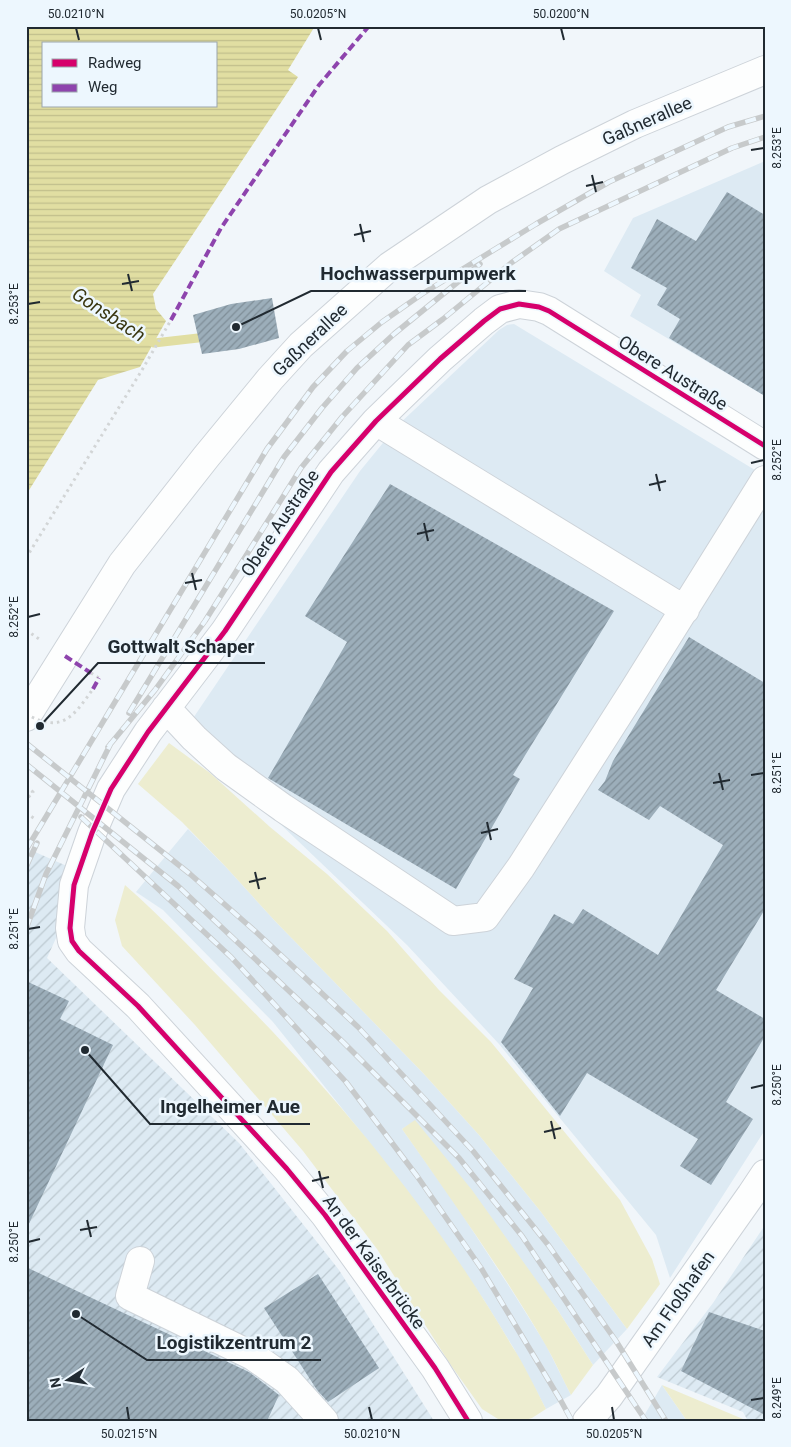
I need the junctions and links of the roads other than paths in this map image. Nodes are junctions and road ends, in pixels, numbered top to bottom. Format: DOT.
graph roads {
  1 [pos="765,70"];
  2 [pos="376,421"];
  3 [pos="765,446"];
  4 [pos="765,480"];
  5 [pos="685,610"];
  6 [pos="166,708"];
  7 [pos="26,715"];
  8 [pos="70,928"];
  9 [pos="765,1174"];
  10 [pos="140,1261"];
  11 [pos="324,1421"];
  12 [pos="468,1421"];
  13 [pos="587,1421"];
  1 -- 7 [label="street, Gaßnerallee"];
  2 -- 3 [label="street, Obere Austraße"];
  2 -- 5 [label="street"];
  2 -- 6 [label="street, Obere Austraße"];
  4 -- 5 [label="street"];
  5 -- 6 [label="street"];
  6 -- 8 [label="street, Obere Austraße"];
  8 -- 12 [label="street, An der Kaiserbrücke"];
  9 -- 13 [label="street, Am Floßhafen"];
  10 -- 11 [label="street"];
}
